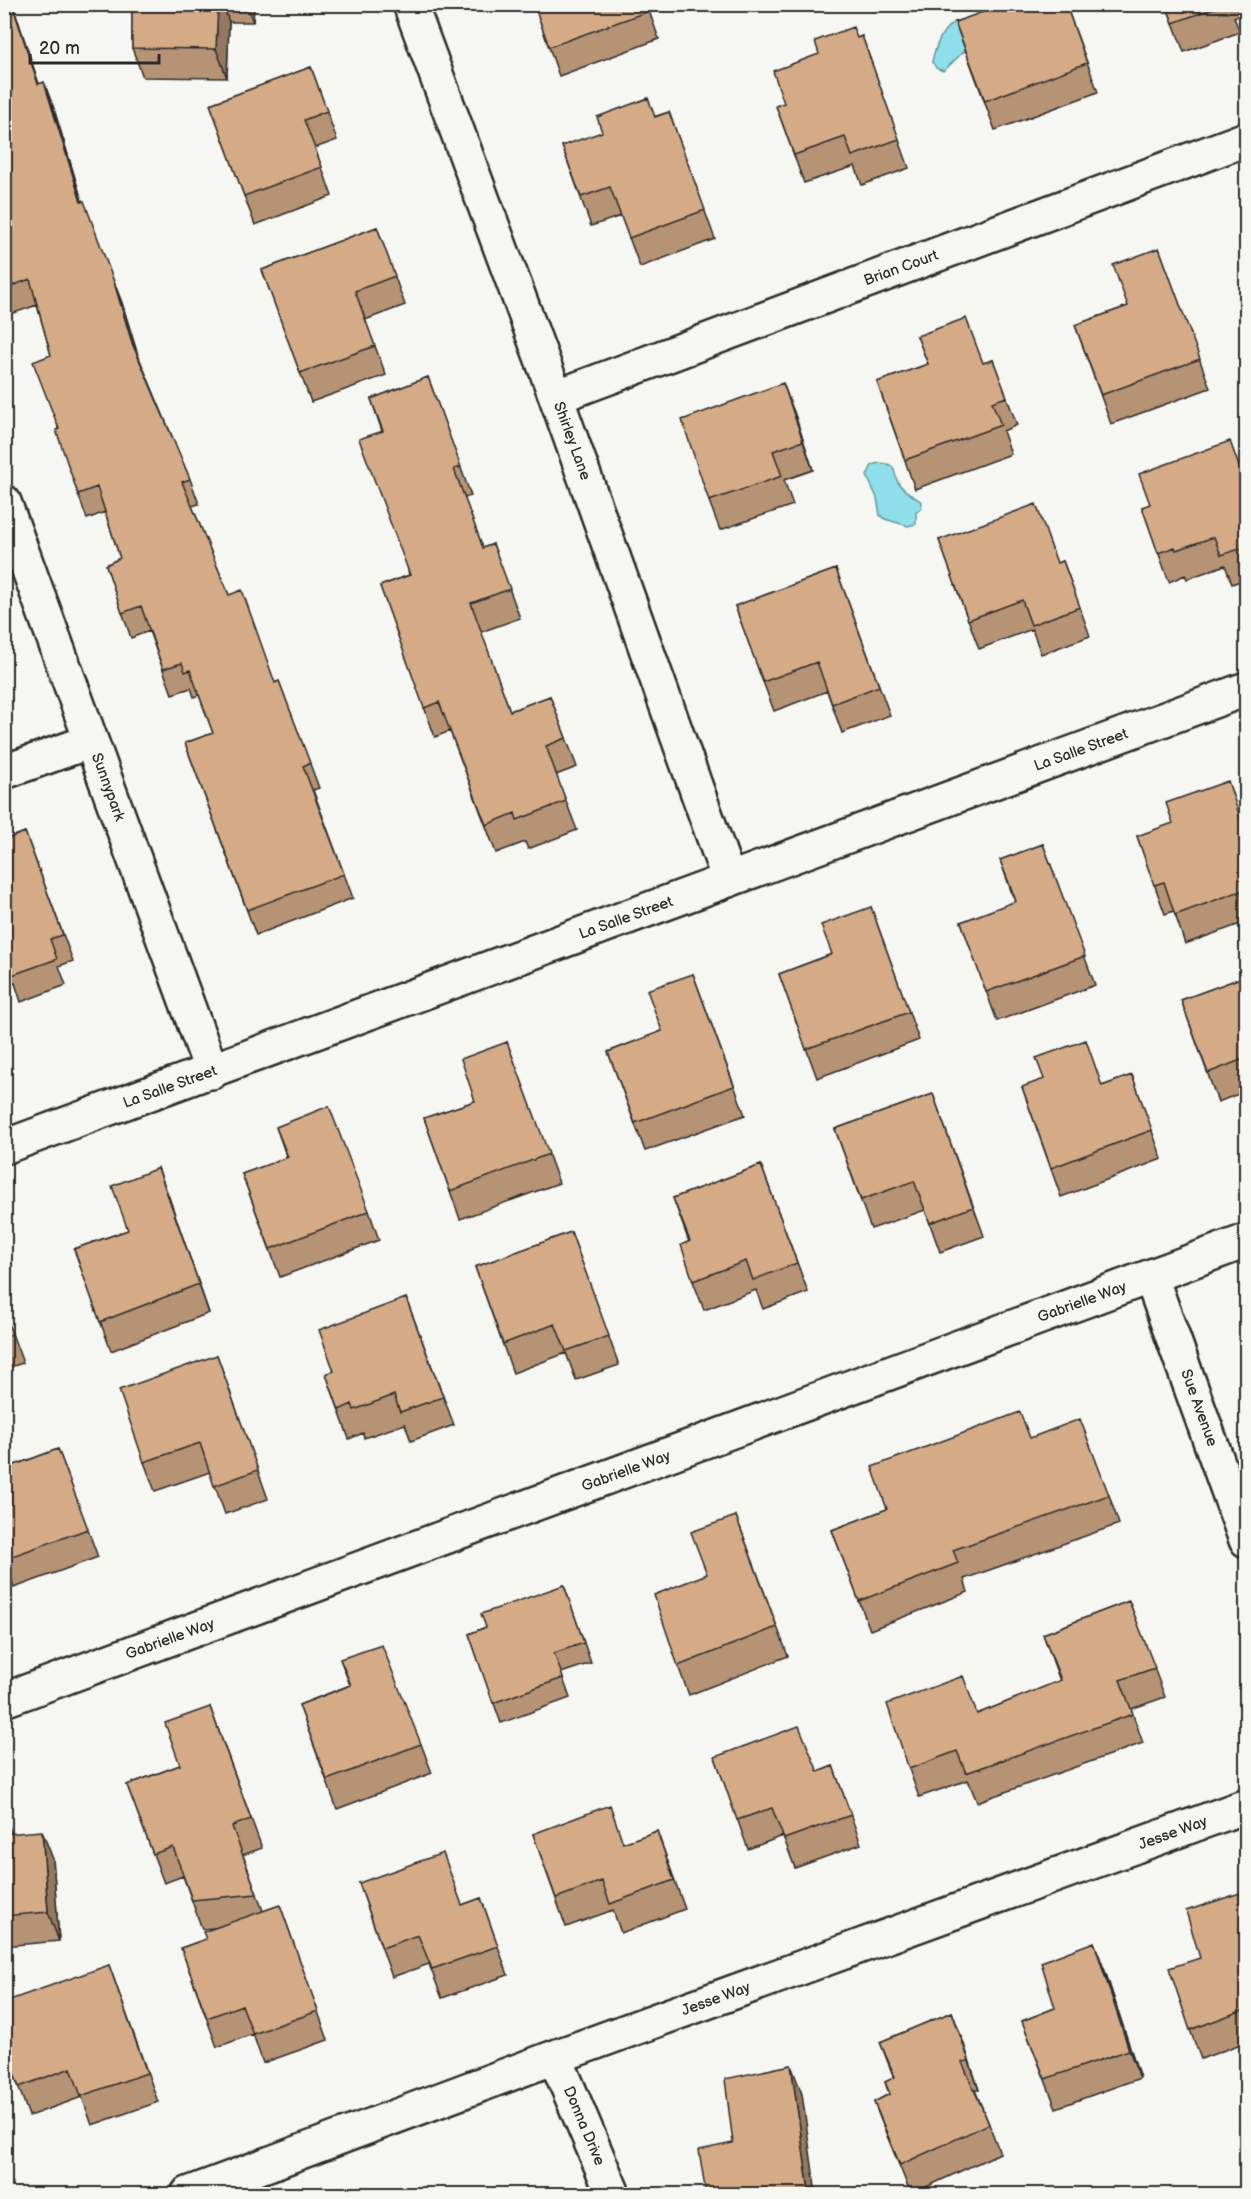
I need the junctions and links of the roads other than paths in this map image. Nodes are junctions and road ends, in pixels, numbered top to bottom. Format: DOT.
graph roads {
  1 [pos="410,4"];
  2 [pos="1246,139"];
  3 [pos="556,397"];
  4 [pos="4,502"];
  5 [pos="1246,688"];
  6 [pos="91,741"];
  7 [pos="4,772"];
  8 [pos="729,880"];
  9 [pos="212,1072"];
  10 [pos="4,1148"];
  11 [pos="1246,1241"];
  12 [pos="1151,1277"];
  13 [pos="1246,1540"];
  14 [pos="4,1700"];
  15 [pos="1246,1806"];
  16 [pos="555,2057"];
  17 [pos="188,2194"];
  18 [pos="613,2194"];
  1 -- 3 [label="street, Shirley Lane"];
  2 -- 3 [label="street, Brian Court"];
  3 -- 8 [label="street, Shirley Lane"];
  4 -- 6 [label="street, Sunnypark"];
  5 -- 8 [label="street, La Salle Street"];
  6 -- 7 [label="street"];
  6 -- 9 [label="street, Sunnypark"];
  8 -- 9 [label="street, La Salle Street"];
  9 -- 10 [label="street, La Salle Street"];
  11 -- 12 [label="street, Gabrielle Way"];
  12 -- 13 [label="street, Sue Avenue"];
  12 -- 14 [label="street, Gabrielle Way"];
  15 -- 16 [label="street, Jesse Way"];
  16 -- 17 [label="street, Jesse Way"];
  16 -- 18 [label="street, Donna Drive"];
}
